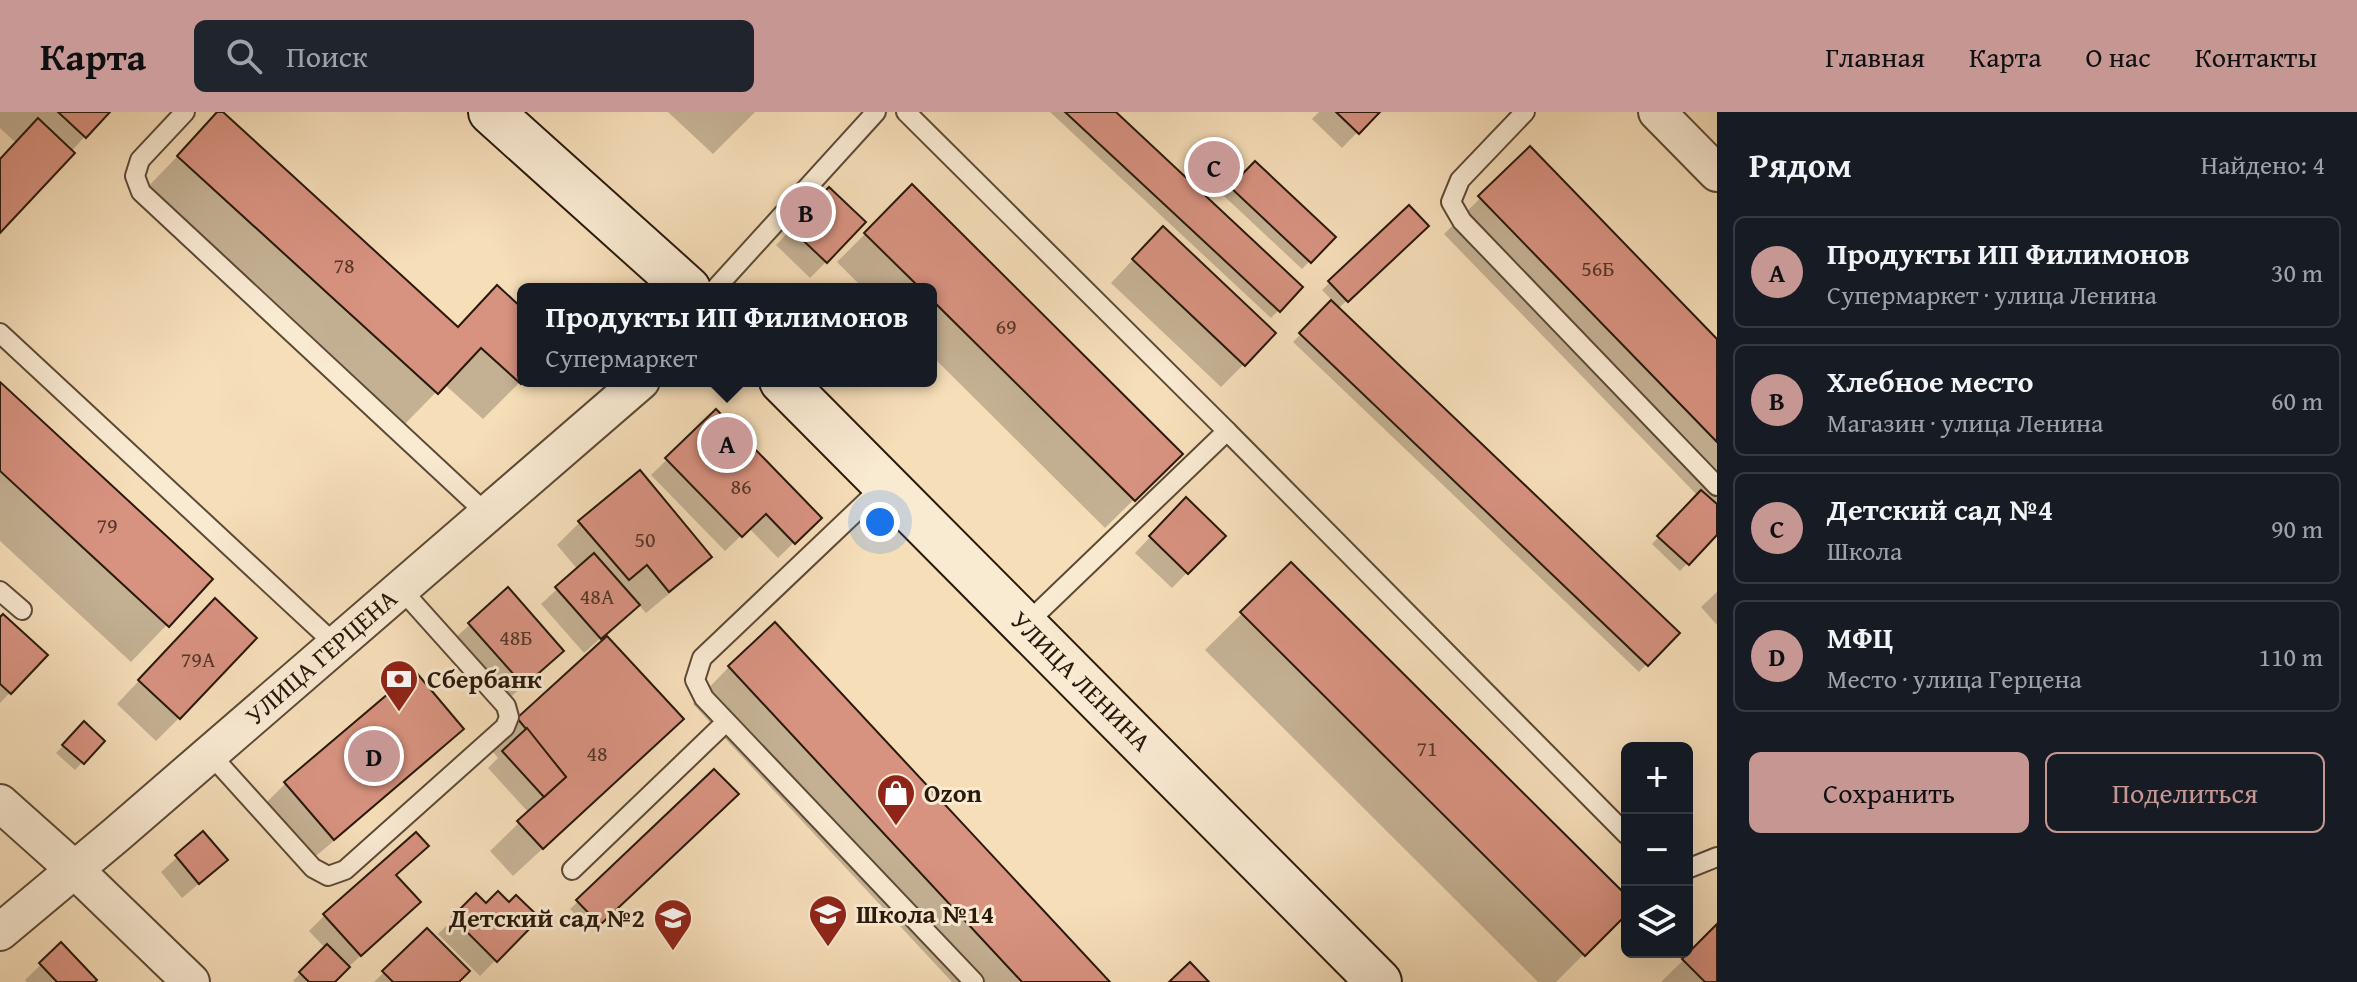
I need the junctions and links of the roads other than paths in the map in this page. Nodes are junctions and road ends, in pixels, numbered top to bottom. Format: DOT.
graph roads {
  1 [pos="185,112"];
  2 [pos="491,112"];
  3 [pos="876,112"];
  4 [pos="906,112"];
  5 [pos="1525,112"];
  6 [pos="1657,112"];
  7 [pos="1717,173"];
  8 [pos="681,283"];
  9 [pos="720,283"];
  10 [pos="0,333"];
  11 [pos="634,387"];
  12 [pos="788,387"];
  13 [pos="1227,431"];
  14 [pos="885,484"];
  15 [pos="1717,486"];
  16 [pos="487,514"];
  17 [pos="401,589"];
  18 [pos="0,591"];
  19 [pos="22,610"];
  20 [pos="1025,625"];
  21 [pos="336,645"];
  22 [pos="726,722"];
  23 [pos="210,754"];
  24 [pos="0,803"];
  25 [pos="1621,829"];
  26 [pos="1717,857"];
  27 [pos="1693,867"];
  28 [pos="75,870"];
  29 [pos="572,870"];
  30 [pos="0,932"];
  31 [pos="191,982"];
  32 [pos="974,982"];
  33 [pos="1379,982"];
  1 -- 16 [label="lane"];
  2 -- 8 [label="street"];
  3 -- 9 [label="lane"];
  4 -- 13 [label="lane"];
  5 -- 15 [label="lane"];
  6 -- 7 [label="street"];
  10 -- 21 [label="lane"];
  11 -- 16 [label="street, УЛИЦА ГЕРЦЕНА"];
  12 -- 14 [label="street, УЛИЦА ЛЕНИНА"];
  13 -- 20 [label="lane"];
  13 -- 25 [label="lane"];
  14 -- 20 [label="street, УЛИЦА ЛЕНИНА"];
  14 -- 22 [label="lane"];
  16 -- 17 [label="street, УЛИЦА ГЕРЦЕНА"];
  17 -- 21 [label="street, УЛИЦА ГЕРЦЕНА"];
  17 -- 23 [label="lane"];
  18 -- 19 [label="lane"];
  20 -- 33 [label="street, УЛИЦА ЛЕНИНА"];
  21 -- 23 [label="street, УЛИЦА ГЕРЦЕНА"];
  22 -- 29 [label="lane"];
  22 -- 32 [label="lane"];
  23 -- 28 [label="street, УЛИЦА ГЕРЦЕНА"];
  24 -- 28 [label="street"];
  26 -- 27 [label="lane"];
  28 -- 30 [label="street, УЛИЦА ГЕРЦЕНА"];
  28 -- 31 [label="street"];
}
